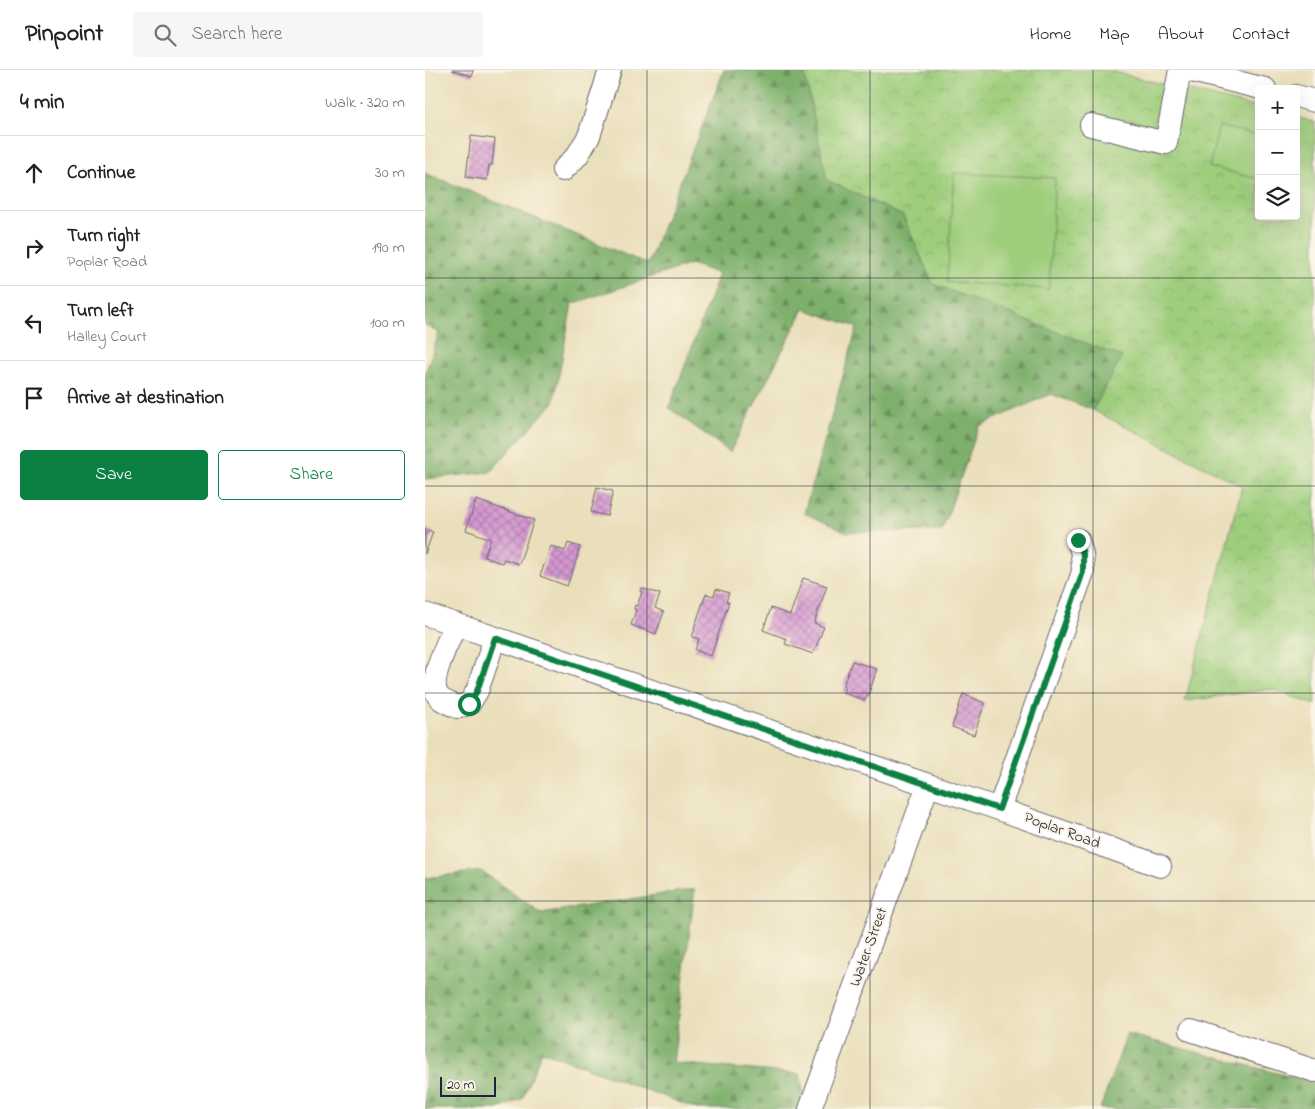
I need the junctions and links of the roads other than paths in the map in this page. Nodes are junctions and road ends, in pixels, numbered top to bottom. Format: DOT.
graph roads {
  1 [pos="610,70"];
  2 [pos="1180,70"];
  3 [pos="1188,70"];
  4 [pos="1255,87"];
  5 [pos="1300,97"];
  6 [pos="1315,101"];
  7 [pos="1091,125"];
  8 [pos="563,170"];
  9 [pos="1078,540"];
  10 [pos="425,614"];
  11 [pos="455,624"];
  12 [pos="495,638"];
  13 [pos="928,785"];
  14 [pos="999,809"];
  15 [pos="1160,866"];
  16 [pos="1191,1030"];
  17 [pos="1315,1071"];
  18 [pos="809,1109"];
  1 -- 8 [label="street"];
  2 -- 7 [label="street"];
  3 -- 4 [label="street"];
  5 -- 6 [label="street"];
  9 -- 14 [label="street"];
  10 -- 11 [label="street, Poplar Road"];
  11 -- 12 [label="street, Poplar Road"];
  11 -- 12 [label="street"];
  12 -- 13 [label="street, Poplar Road"];
  13 -- 14 [label="street, Poplar Road"];
  13 -- 18 [label="street, Water Street"];
  14 -- 15 [label="street, Poplar Road"];
  16 -- 17 [label="street"];
}
